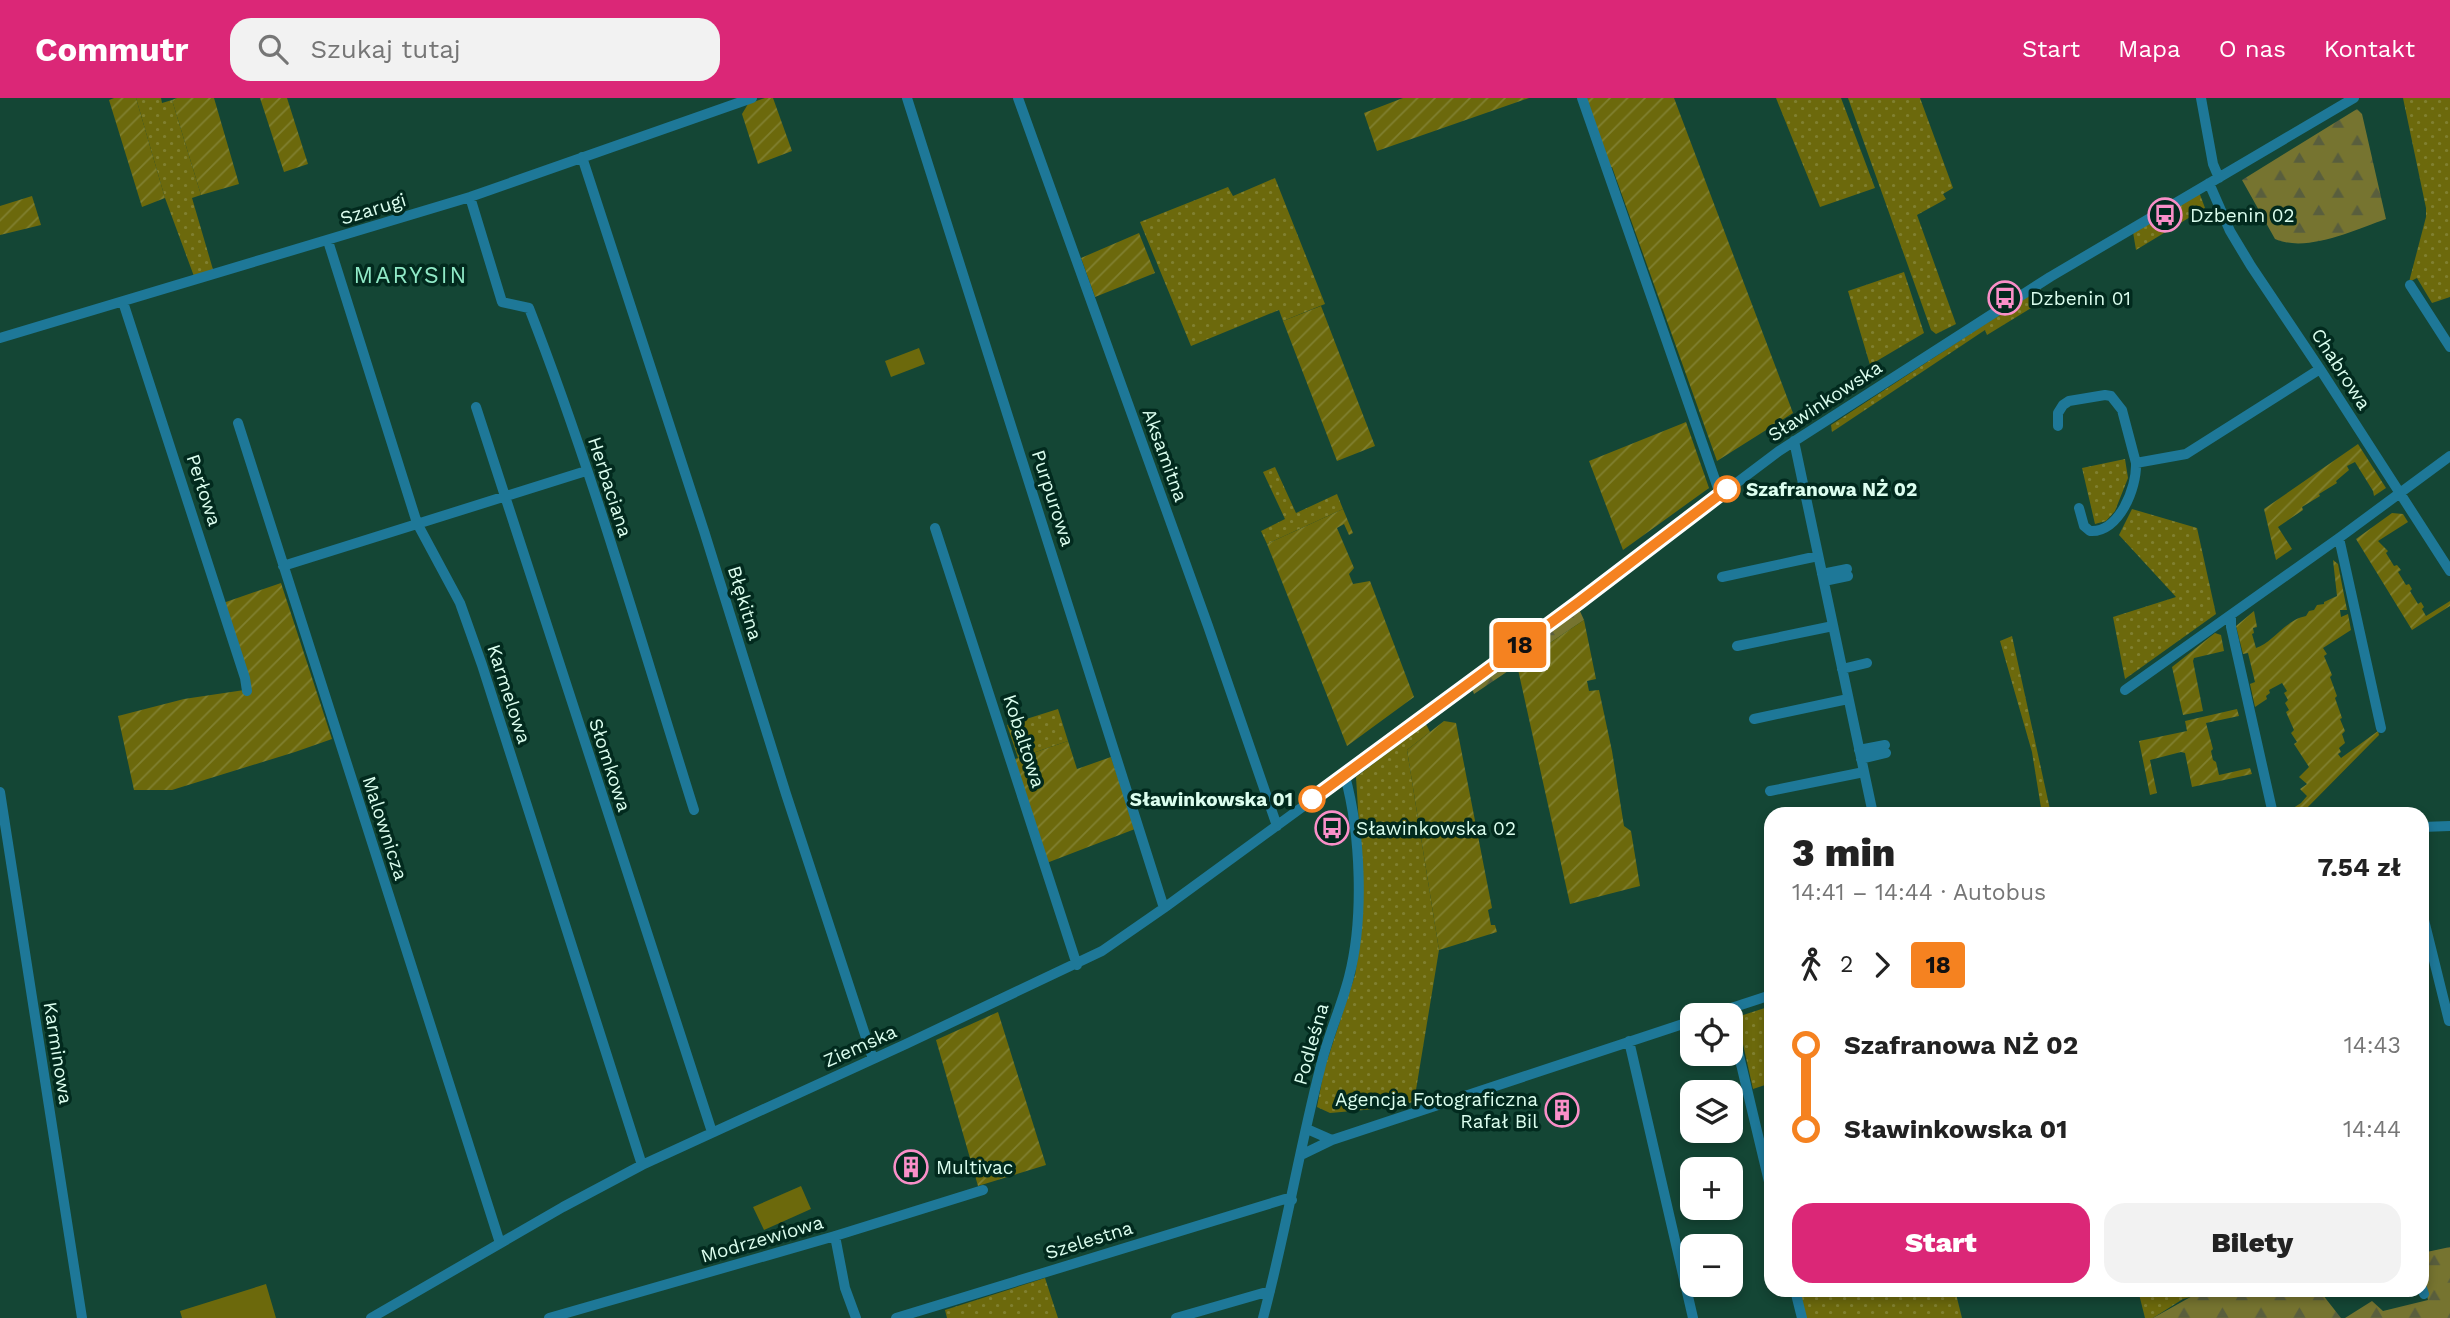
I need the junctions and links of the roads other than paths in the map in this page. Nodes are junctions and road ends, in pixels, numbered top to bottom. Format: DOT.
graph roads {
  1 [pos="752,98"];
  2 [pos="907,98"];
  3 [pos="1018,98"];
  4 [pos="1582,98"];
  5 [pos="2201,98"];
  6 [pos="2354,98"];
  7 [pos="582,157"];
  8 [pos="2214,181"];
  9 [pos="470,197"];
  10 [pos="328,241"];
  11 [pos="2410,285"];
  12 [pos="123,302"];
  13 [pos="0,338"];
  14 [pos="2450,347"];
  15 [pos="2320,369"];
  16 [pos="476,407"];
  17 [pos="238,423"];
  18 [pos="2058,426"];
  19 [pos="1794,441"];
  20 [pos="2450,456"];
  21 [pos="2136,463"];
  22 [pos="586,471"];
  23 [pos="2400,493"];
  24 [pos="1720,494"];
  25 [pos="504,496"];
  26 [pos="2079,508"];
  27 [pos="417,523"];
  28 [pos="935,528"];
  29 [pos="2339,538"];
  30 [pos="1818,556"];
  31 [pos="283,566"];
  32 [pos="2450,571"];
  33 [pos="1847,572"];
  34 [pos="1722,577"];
  35 [pos="1823,578"];
  36 [pos="2231,615"];
  37 [pos="1833,626"];
  38 [pos="1738,646"];
  39 [pos="1866,660"];
  40 [pos="1841,666"];
  41 [pos="2125,690"];
  42 [pos="247,691"];
  43 [pos="1849,699"];
  44 [pos="1754,719"];
  45 [pos="2381,728"];
  46 [pos="1885,749"];
  47 [pos="1860,755"];
  48 [pos="1864,772"];
  49 [pos="1345,776"];
  50 [pos="1770,791"];
  51 [pos="0,792"];
  52 [pos="1872,807"];
  53 [pos="2271,807"];
  54 [pos="694,810"];
  55 [pos="1277,825"];
  56 [pos="2450,826"];
  57 [pos="2429,827"];
  58 [pos="1164,908"];
  59 [pos="2429,940"];
  60 [pos="1077,965"];
  61 [pos="1764,998"];
  62 [pos="1743,1006"];
  63 [pos="2449,1021"];
  64 [pos="1680,1025"];
  65 [pos="1629,1041"];
  66 [pos="873,1059"];
  67 [pos="1742,1066"];
  68 [pos="1307,1129"];
  69 [pos="712,1132"];
  70 [pos="1332,1140"];
  71 [pos="1301,1155"];
  72 [pos="1764,1160"];
  73 [pos="642,1165"];
  74 [pos="983,1190"];
  75 [pos="1292,1199"];
  76 [pos="835,1236"];
  77 [pos="500,1243"];
  78 [pos="1270,1291"];
  79 [pos="1797,1297"];
  80 [pos="82,1318"];
  81 [pos="371,1318"];
  82 [pos="549,1318"];
  83 [pos="856,1318"];
  84 [pos="897,1318"];
  85 [pos="1176,1318"];
  86 [pos="1263,1318"];
  87 [pos="1693,1318"];
  88 [pos="1802,1318"];
  1 -- 7 [label="street, Szarugi"];
  2 -- 58 [label="street, Purpurowa"];
  3 -- 55 [label="street, Aksamitna"];
  4 -- 24 [label="street"];
  5 -- 8 [label="street, Chabrowa"];
  6 -- 8 [label="street, Sławinkowska"];
  7 -- 9 [label="street, Szarugi"];
  7 -- 66 [label="street, Błękitna"];
  8 -- 15 [label="street, Chabrowa"];
  8 -- 19 [label="street, Sławinkowska"];
  9 -- 10 [label="street, Szarugi"];
  9 -- 22 [label="street, Herbaciana"];
  10 -- 12 [label="street, Szarugi"];
  10 -- 27 [label="street, Karmelowa"];
  11 -- 14 [label="street"];
  12 -- 13 [label="street, Szarugi"];
  12 -- 42 [label="street, Perłowa"];
  15 -- 21 [label="street"];
  15 -- 23 [label="street, Chabrowa"];
  16 -- 25 [label="street, Słomkowa"];
  17 -- 31 [label="street, Malownicza"];
  18 -- 21 [label="street"];
  19 -- 24 [label="street, Sławinkowska"];
  19 -- 30 [label="street"];
  20 -- 23 [label="street"];
  21 -- 26 [label="street"];
  22 -- 25 [label="street"];
  22 -- 54 [label="street, Herbaciana"];
  23 -- 29 [label="street"];
  23 -- 32 [label="street, Chabrowa"];
  24 -- 49 [label="street, Sławinkowska"];
  25 -- 27 [label="street"];
  25 -- 69 [label="street, Słomkowa"];
  27 -- 31 [label="street"];
  27 -- 73 [label="street, Karmelowa"];
  28 -- 60 [label="street, Kobaltowa"];
  29 -- 36 [label="street"];
  29 -- 45 [label="street"];
  30 -- 34 [label="street"];
  30 -- 35 [label="street"];
  31 -- 77 [label="street, Malownicza"];
  33 -- 35 [label="street"];
  35 -- 37 [label="street"];
  36 -- 41 [label="street"];
  36 -- 53 [label="street"];
  37 -- 38 [label="street"];
  37 -- 40 [label="street"];
  39 -- 40 [label="street"];
  40 -- 43 [label="street"];
  43 -- 44 [label="street"];
  43 -- 47 [label="street"];
  46 -- 47 [label="street"];
  47 -- 48 [label="street"];
  48 -- 50 [label="street"];
  48 -- 52 [label="street"];
  49 -- 55 [label="street, Ziemska"];
  49 -- 68 [label="street, Podleśna"];
  51 -- 80 [label="street, Karminowa"];
  55 -- 58 [label="street, Ziemska"];
  56 -- 57 [label="street"];
  58 -- 60 [label="street, Ziemska"];
  59 -- 63 [label="street"];
  60 -- 66 [label="street, Ziemska"];
  61 -- 62 [label="street"];
  64 -- 65 [label="street"];
  65 -- 70 [label="street"];
  65 -- 87 [label="street"];
  66 -- 69 [label="street, Ziemska"];
  67 -- 72 [label="street"];
  68 -- 70 [label="street"];
  68 -- 71 [label="street, Podleśna"];
  69 -- 73 [label="street, Ziemska"];
  70 -- 71 [label="street"];
  71 -- 75 [label="street, Podleśna"];
  73 -- 77 [label="street, Ziemska"];
  74 -- 76 [label="street, Modrzewiowa"];
  75 -- 78 [label="street, Podleśna"];
  75 -- 84 [label="street, Szelestna"];
  76 -- 82 [label="street, Modrzewiowa"];
  76 -- 83 [label="street"];
  77 -- 81 [label="street, Ziemska"];
  78 -- 85 [label="street"];
  78 -- 86 [label="street, Podleśna"];
  79 -- 88 [label="street"];
}
